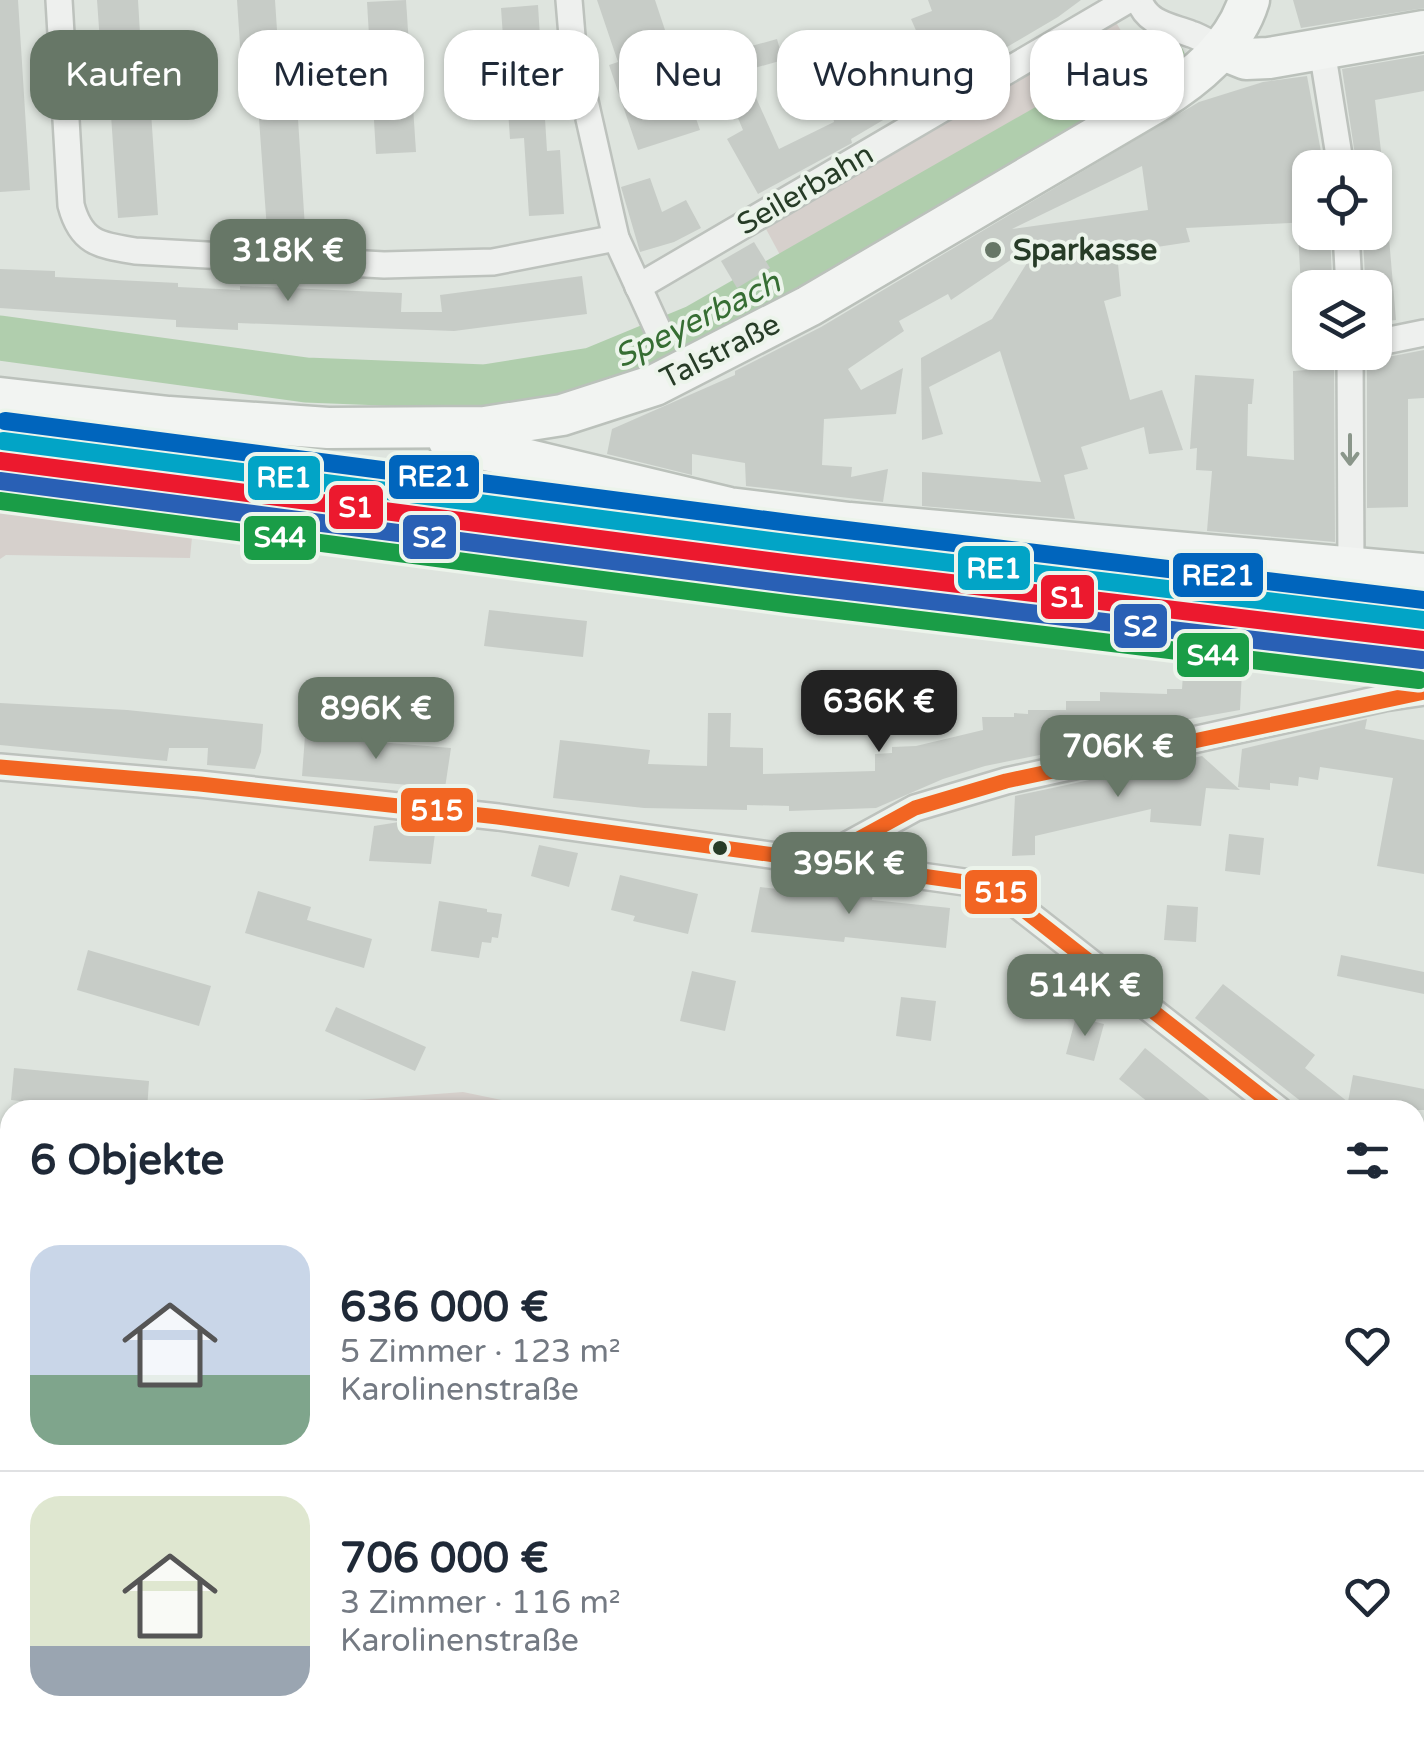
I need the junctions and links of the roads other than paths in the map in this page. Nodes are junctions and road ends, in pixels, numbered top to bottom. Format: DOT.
graph roads {
  1 [pos="59,0"];
  2 [pos="570,0"];
  3 [pos="1128,0"];
  4 [pos="1139,0"];
  5 [pos="1248,4"];
  6 [pos="1171,30"];
  7 [pos="1424,30"];
  8 [pos="1184,33"];
  9 [pos="1221,49"];
  10 [pos="1322,50"];
  11 [pos="1184,57"];
  12 [pos="1187,82"];
  13 [pos="1338,150"];
  14 [pos="616,238"];
  15 [pos="638,287"];
  16 [pos="659,332"];
  17 [pos="1424,333"];
  18 [pos="1392,339"];
  19 [pos="1350,370"];
  20 [pos="0,398"];
  21 [pos="562,415"];
  22 [pos="404,430"];
  23 [pos="591,477"];
  24 [pos="1351,570"];
  25 [pos="1424,574"];
  26 [pos="1424,692"];
  27 [pos="0,767"];
  28 [pos="818,861"];
  29 [pos="1266,1100"];
  1 -- 14 [label="street"];
  2 -- 14 [label="street"];
  3 -- 15 [label="street, Seilerbahn"];
  4 -- 6 [label="street"];
  5 -- 9 [label="main road, Talstraße"];
  5 -- 10 [label="main road"];
  7 -- 10 [label="main road"];
  8 -- 9 [label="street"];
  9 -- 10 [label="main road"];
  9 -- 12 [label="main road, Talstraße"];
  10 -- 13 [label="street"];
  11 -- 12 [label="street"];
  12 -- 21 [label="main road, Talstraße"];
  14 -- 15 [label="street"];
  15 -- 16 [label="street"];
  17 -- 18 [label="street"];
  19 -- 24 [label="street, one-way"];
  20 -- 22 [label="main road, Talstraße"];
  21 -- 22 [label="main road, Talstraße"];
  21 -- 23 [label="main road"];
  22 -- 23 [label="main road"];
  23 -- 24 [label="main road"];
  24 -- 25 [label="main road"];
  26 -- 28 [label="street"];
  27 -- 28 [label="street"];
  28 -- 29 [label="street"];
}
